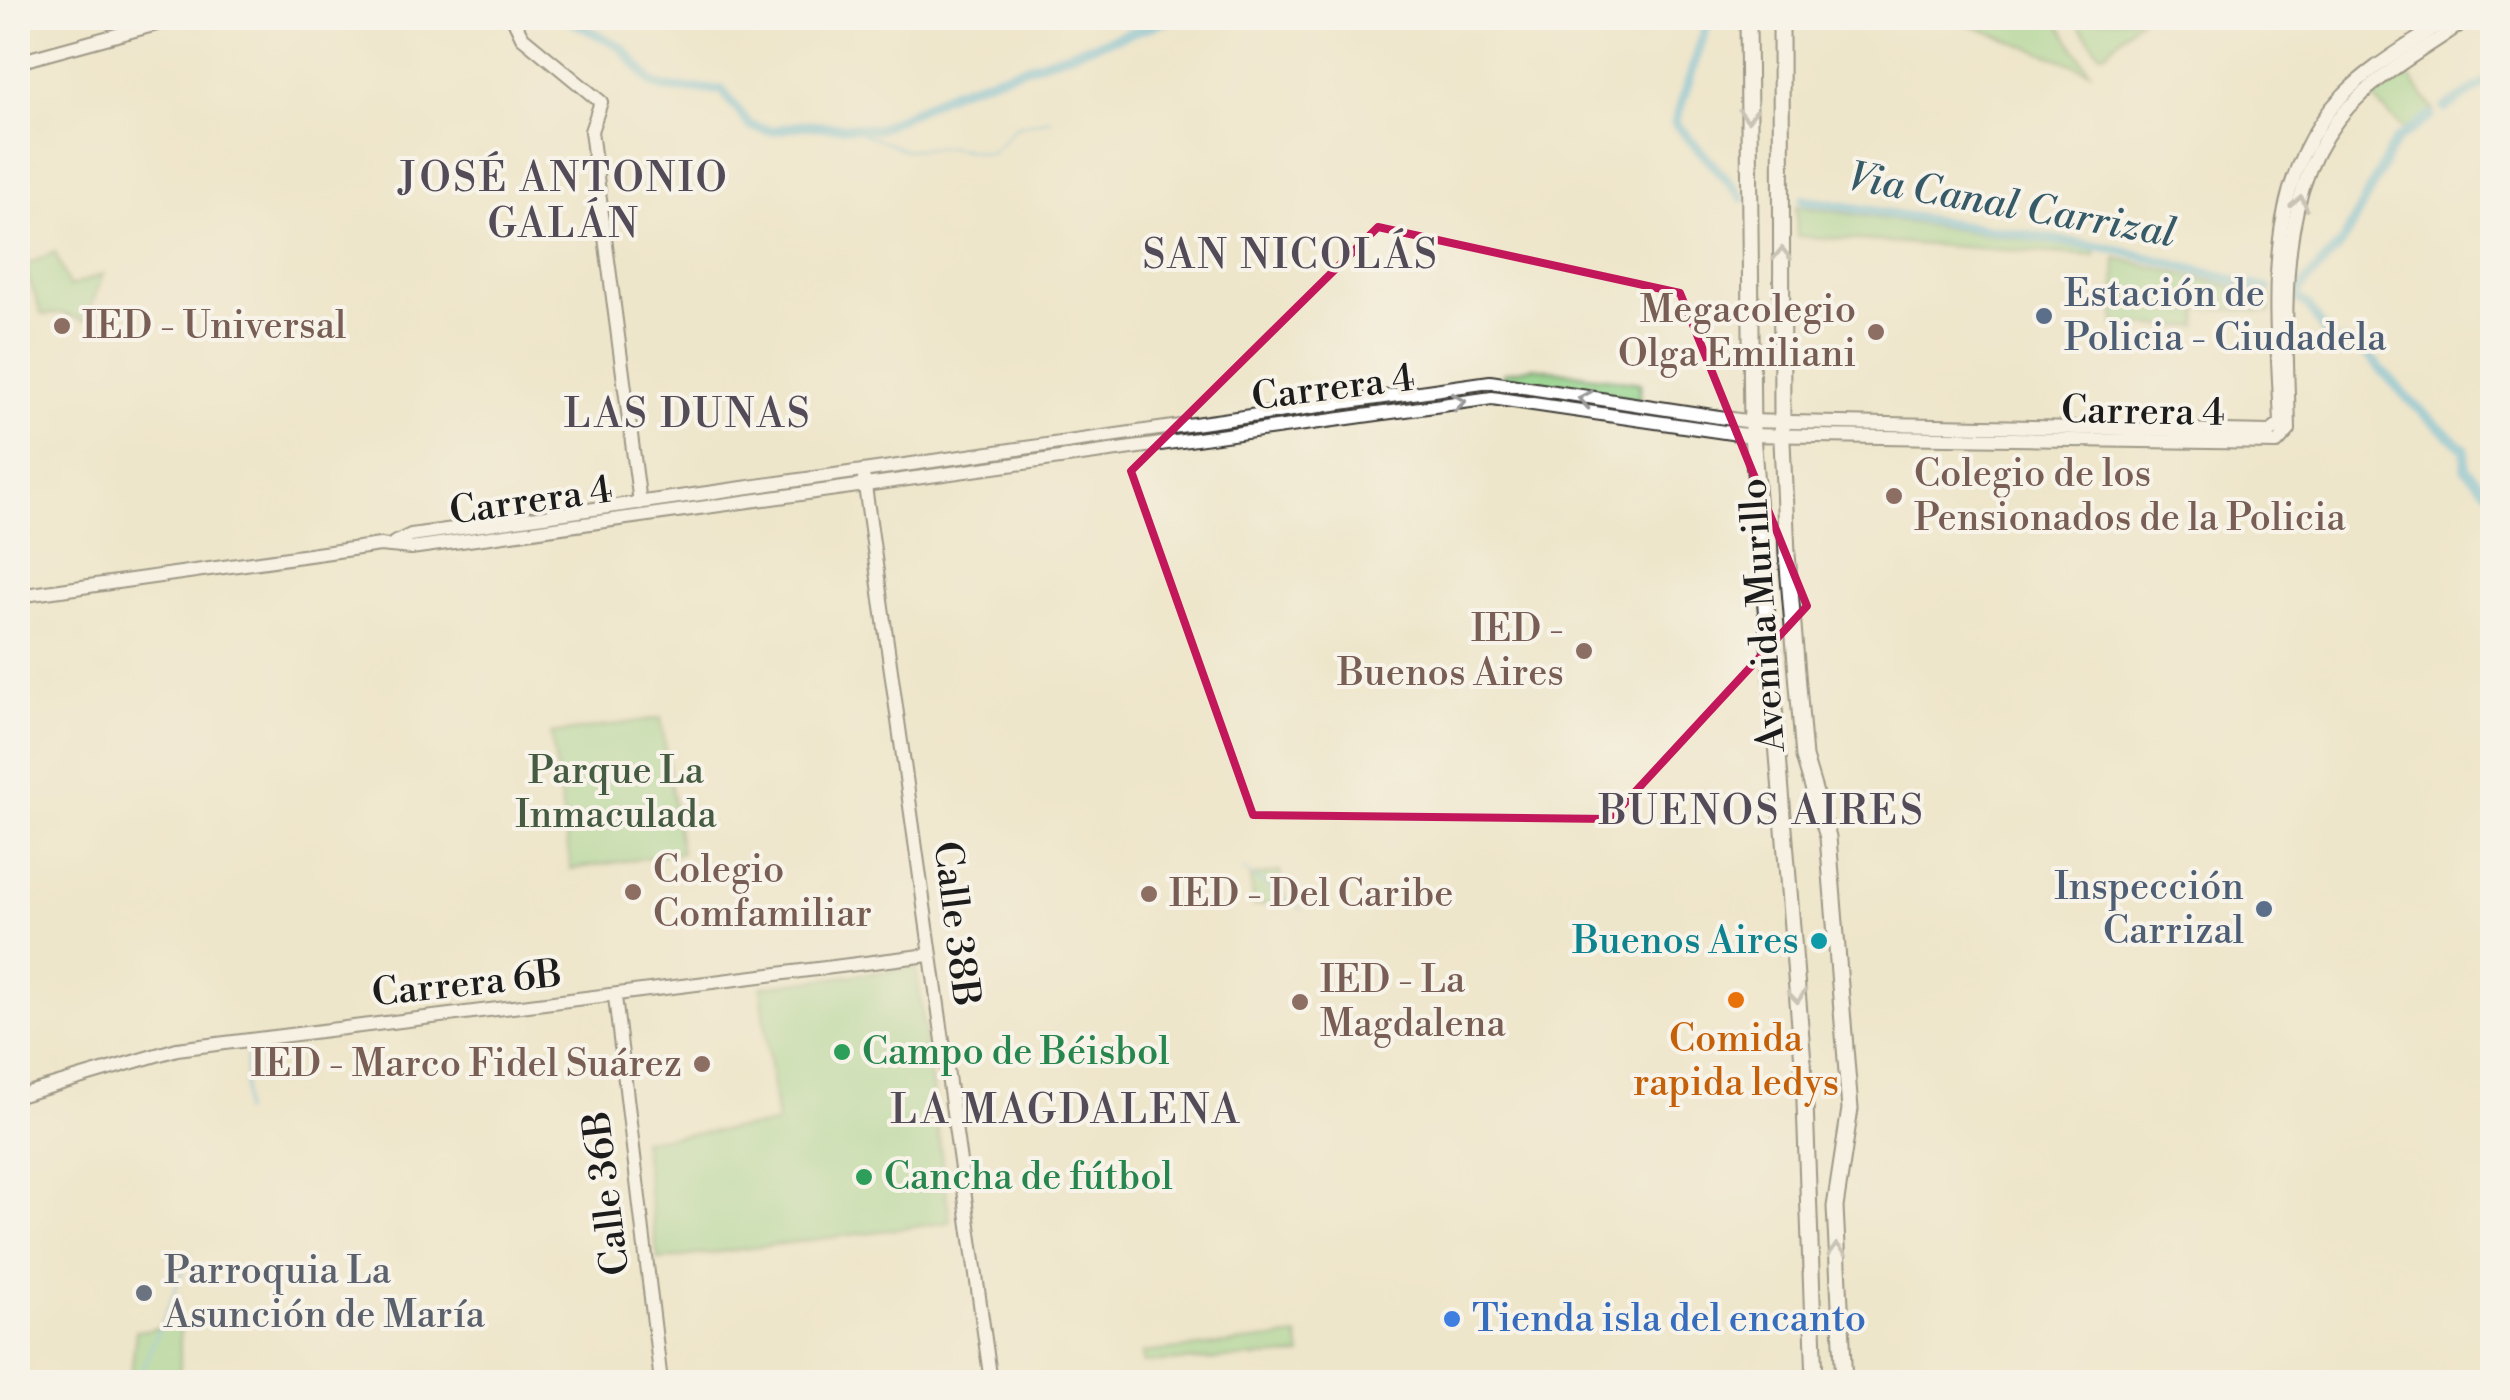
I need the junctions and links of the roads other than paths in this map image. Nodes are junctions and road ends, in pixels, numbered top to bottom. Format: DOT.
graph roads {
  1 [pos="179,18"];
  2 [pos="513,18"];
  3 [pos="1748,18"];
  4 [pos="1781,18"];
  5 [pos="2448,18"];
  6 [pos="2469,18"];
  7 [pos="18,62"];
  8 [pos="2281,287"];
  9 [pos="1752,428"];
  10 [pos="1783,429"];
  11 [pos="864,478"];
  12 [pos="640,503"];
  13 [pos="392,544"];
  14 [pos="18,596"];
  15 [pos="928,956"];
  16 [pos="615,997"];
  17 [pos="18,1096"];
  18 [pos="661,1382"];
  19 [pos="991,1382"];
  20 [pos="1815,1382"];
  21 [pos="1844,1382"];
  1 -- 7 [label="street"];
  2 -- 12 [label="street"];
  3 -- 9 [label="main road, Avenida Murillo, one-way"];
  10 -- 4 [label="main road, Avenida Murillo, one-way"];
  5 -- 8 [label="street"];
  8 -- 6 [label="street, one-way"];
  8 -- 10 [label="street, Carrera 4"];
  9 -- 10 [label="street, Carrera 4"];
  9 -- 11 [label="street, Carrera 4"];
  9 -- 20 [label="main road, Avenida Murillo, one-way"];
  21 -- 10 [label="main road, Avenida Murillo, one-way"];
  11 -- 12 [label="street, Carrera 4"];
  11 -- 13 [label="street, Carrera 4"];
  11 -- 15 [label="street, Calle 38B"];
  12 -- 13 [label="street, Carrera 4"];
  13 -- 14 [label="street, Carrera 4"];
  15 -- 16 [label="street, Carrera 6B"];
  15 -- 19 [label="street, Calle 38B"];
  16 -- 17 [label="street, Carrera 6B"];
  16 -- 18 [label="street, Calle 36B"];
}
